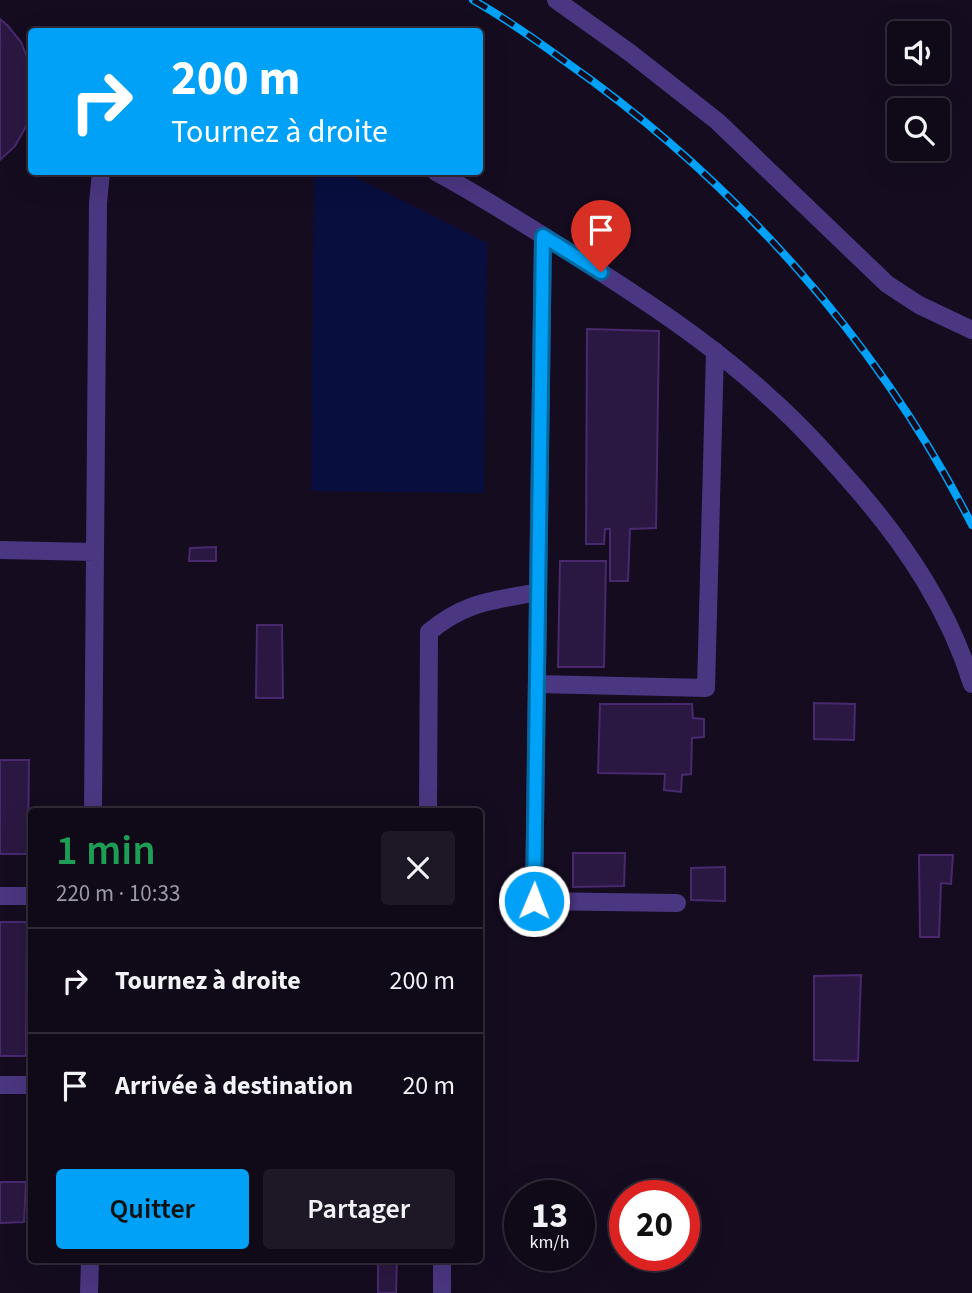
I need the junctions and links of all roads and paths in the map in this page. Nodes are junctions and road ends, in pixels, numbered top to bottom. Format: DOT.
graph roads {
  1 [pos="556,0"];
  2 [pos="101,175"];
  3 [pos="441,175"];
  4 [pos="543,236"];
  5 [pos="972,330"];
  6 [pos="715,351"];
  7 [pos="0,550"];
  8 [pos="95,552"];
  9 [pos="538,592"];
  10 [pos="537,684"];
  11 [pos="972,684"];
  12 [pos="93,808"];
  13 [pos="428,808"];
  14 [pos="0,896"];
  15 [pos="28,896"];
  16 [pos="677,903"];
  17 [pos="0,1085"];
  18 [pos="28,1085"];
  19 [pos="90,1263"];
  20 [pos="442,1263"];
  21 [pos="89,1293"];
  22 [pos="442,1293"];
  1 -- 5 [label="street"];
  2 -- 8 [label="street"];
  3 -- 4 [label="street"];
  4 -- 6 [label="street"];
  4 -- 9 [label="street"];
  6 -- 10 [label="street"];
  6 -- 11 [label="street"];
  7 -- 8 [label="street"];
  8 -- 12 [label="street"];
  9 -- 10 [label="street"];
  9 -- 13 [label="street"];
  10 -- 16 [label="street"];
  14 -- 15 [label="street"];
  17 -- 18 [label="street"];
  19 -- 21 [label="street"];
  20 -- 22 [label="street"];
}
